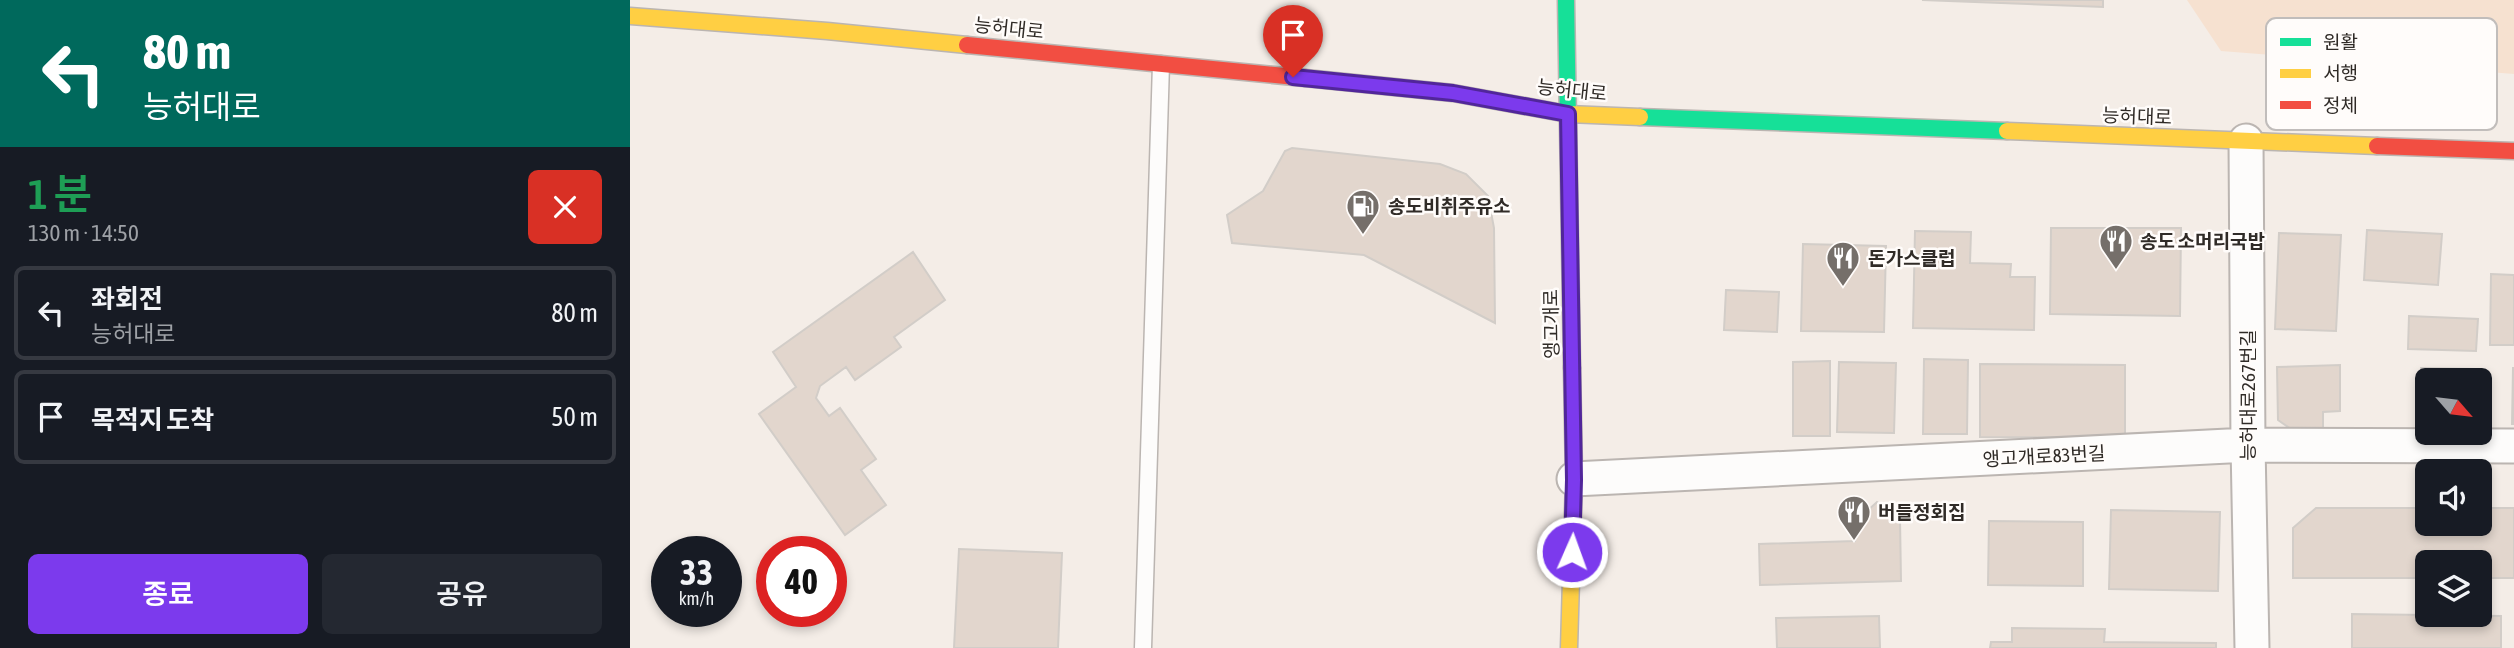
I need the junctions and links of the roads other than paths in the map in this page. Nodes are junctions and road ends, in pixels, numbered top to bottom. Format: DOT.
graph roads {
  1 [pos="1566,0"];
  2 [pos="630,16"];
  3 [pos="1161,64"];
  4 [pos="1568,114"];
  5 [pos="2246,141"];
  6 [pos="2514,151"];
  7 [pos="2248,446"];
  8 [pos="2514,446"];
  9 [pos="1574,480"];
  10 [pos="1143,648"];
  11 [pos="1569,648"];
  12 [pos="2252,648"];
  1 -- 4 [label="main road, 앵고개로"];
  2 -- 3 [label="main road, 능허대로"];
  3 -- 4 [label="main road, 능허대로"];
  3 -- 10 [label="lane"];
  4 -- 5 [label="main road, 능허대로"];
  4 -- 9 [label="main road, 앵고개로"];
  5 -- 6 [label="main road, 능허대로"];
  5 -- 7 [label="street, 능허대로267번길"];
  7 -- 8 [label="street, 앵고개로83번길"];
  7 -- 9 [label="street, 앵고개로83번길"];
  7 -- 12 [label="street, 능허대로267번길"];
  9 -- 11 [label="main road, 앵고개로"];
}
